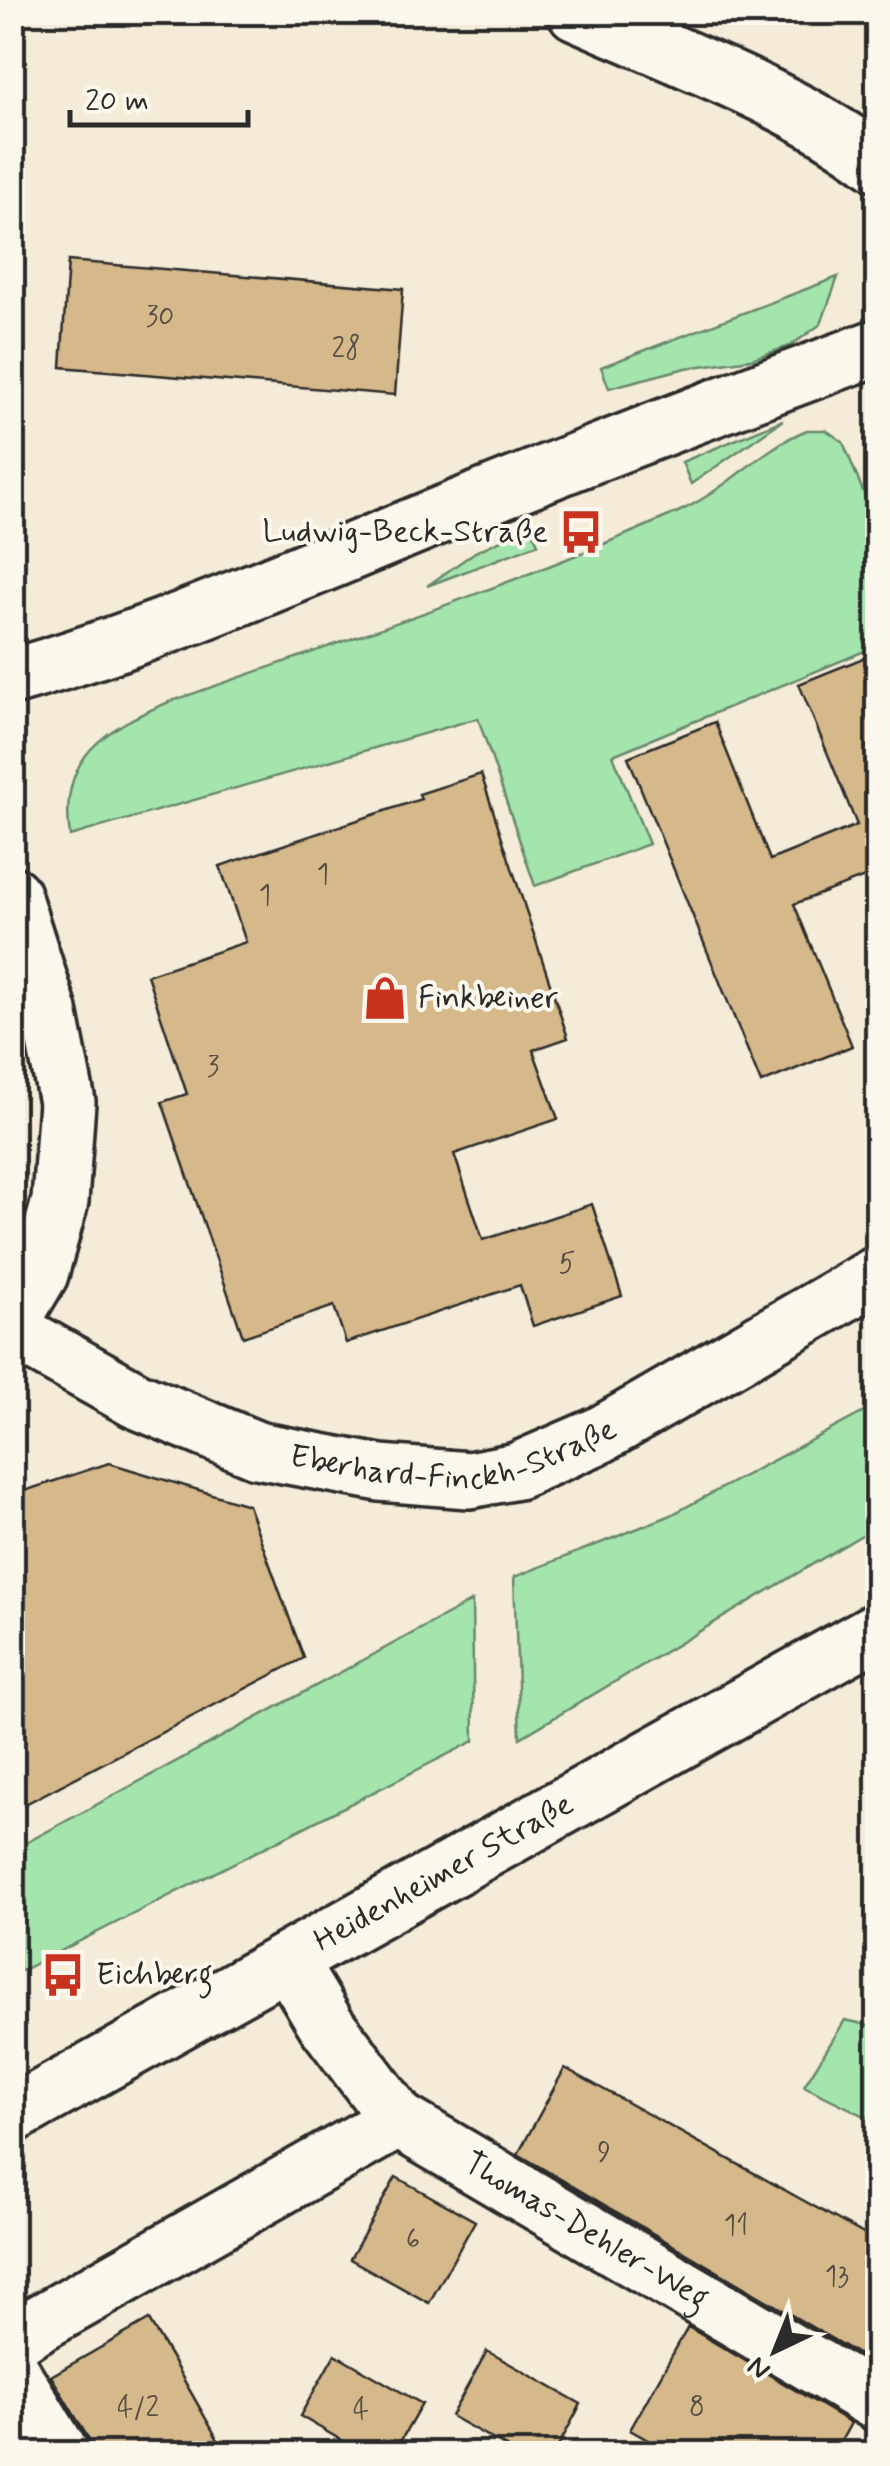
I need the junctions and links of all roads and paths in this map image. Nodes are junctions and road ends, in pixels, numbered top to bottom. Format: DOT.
graph roads {
  1 [pos="576,12"];
  2 [pos="878,163"];
  3 [pos="878,346"];
  4 [pos="12,677"];
  5 [pos="12,895"];
  6 [pos="878,1274"];
  7 [pos="12,1321"];
  8 [pos="12,1330"];
  9 [pos="878,1630"];
  10 [pos="288,1960"];
  11 [pos="12,2115"];
  12 [pos="398,2120"];
  13 [pos="12,2338"];
  14 [pos="12,2373"];
  15 [pos="878,2403"];
  16 [pos="61,2454"];
  1 -- 2 [label="street"];
  3 -- 4 [label="street"];
  5 -- 7 [label="street"];
  6 -- 8 [label="street, Eberhard-Finckh-Straße"];
  9 -- 10 [label="street, Heidenheimer Straße"];
  10 -- 11 [label="street, Heidenheimer Straße"];
  10 -- 12 [label="street, Thomas-Dehler-Weg"];
  12 -- 13 [label="street"];
  12 -- 15 [label="street, Thomas-Dehler-Weg"];
  14 -- 16 [label="street"];
}
